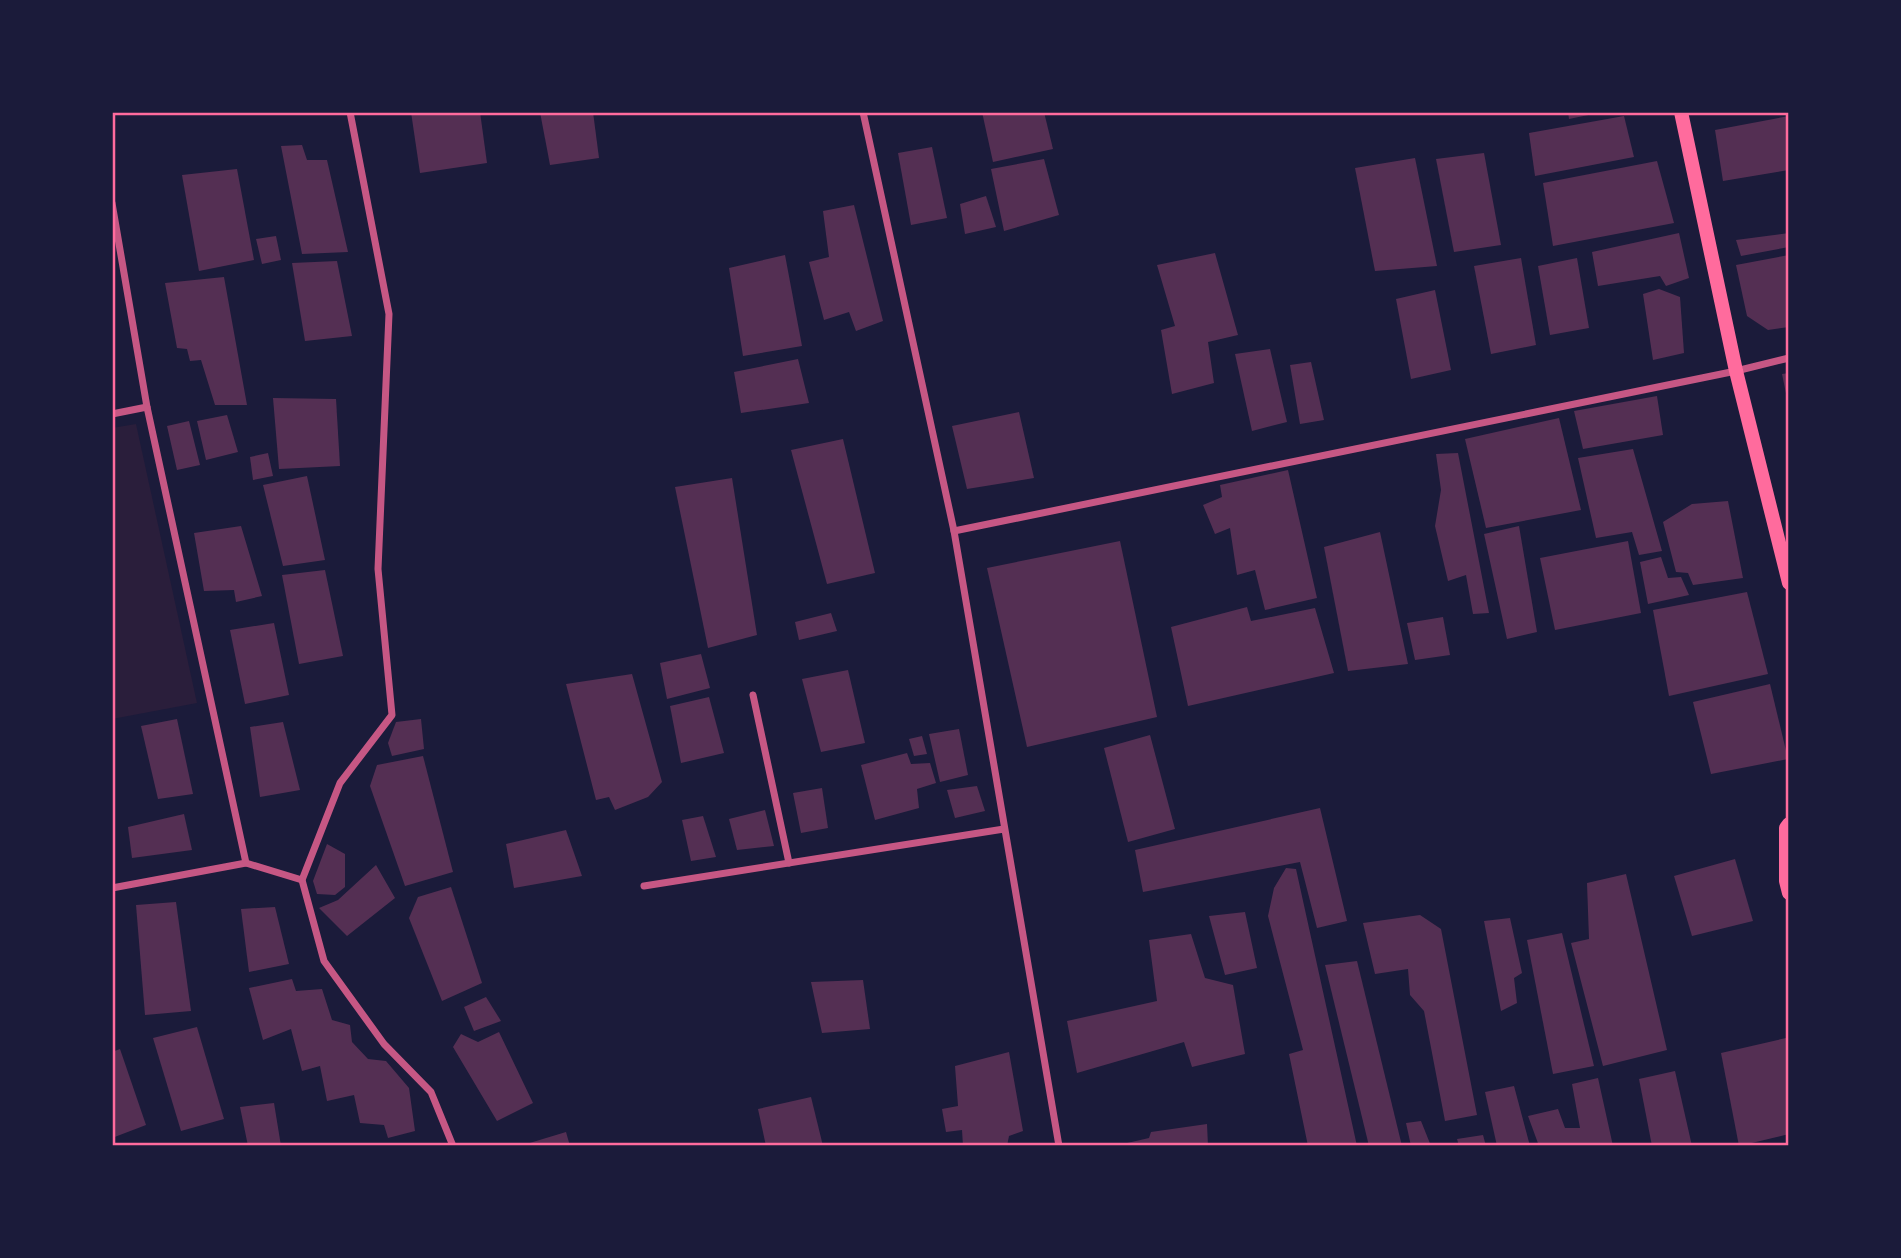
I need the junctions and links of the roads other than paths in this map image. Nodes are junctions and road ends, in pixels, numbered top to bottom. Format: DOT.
graph roads {
  1 [pos="350,112"];
  2 [pos="863,112"];
  3 [pos="1681,112"];
  4 [pos="112,203"];
  5 [pos="1789,358"];
  6 [pos="1736,371"];
  7 [pos="147,407"];
  8 [pos="112,414"];
  9 [pos="954,531"];
  10 [pos="1789,583"];
  11 [pos="753,695"];
  12 [pos="1789,824"];
  13 [pos="1004,829"];
  14 [pos="246,863"];
  15 [pos="789,863"];
  16 [pos="302,880"];
  17 [pos="643,886"];
  18 [pos="112,888"];
  19 [pos="1789,893"];
  20 [pos="453,1146"];
  21 [pos="1059,1146"];
  1 -- 16 [label="street"];
  2 -- 9 [label="street"];
  3 -- 6 [label="main road"];
  4 -- 7 [label="street"];
  5 -- 6 [label="street"];
  6 -- 9 [label="street"];
  6 -- 10 [label="main road"];
  7 -- 8 [label="street"];
  7 -- 14 [label="street"];
  9 -- 13 [label="street"];
  11 -- 15 [label="street"];
  12 -- 19 [label="main road"];
  13 -- 15 [label="street"];
  13 -- 21 [label="street"];
  14 -- 16 [label="street"];
  14 -- 18 [label="street"];
  15 -- 17 [label="street"];
  16 -- 20 [label="street"];
}
